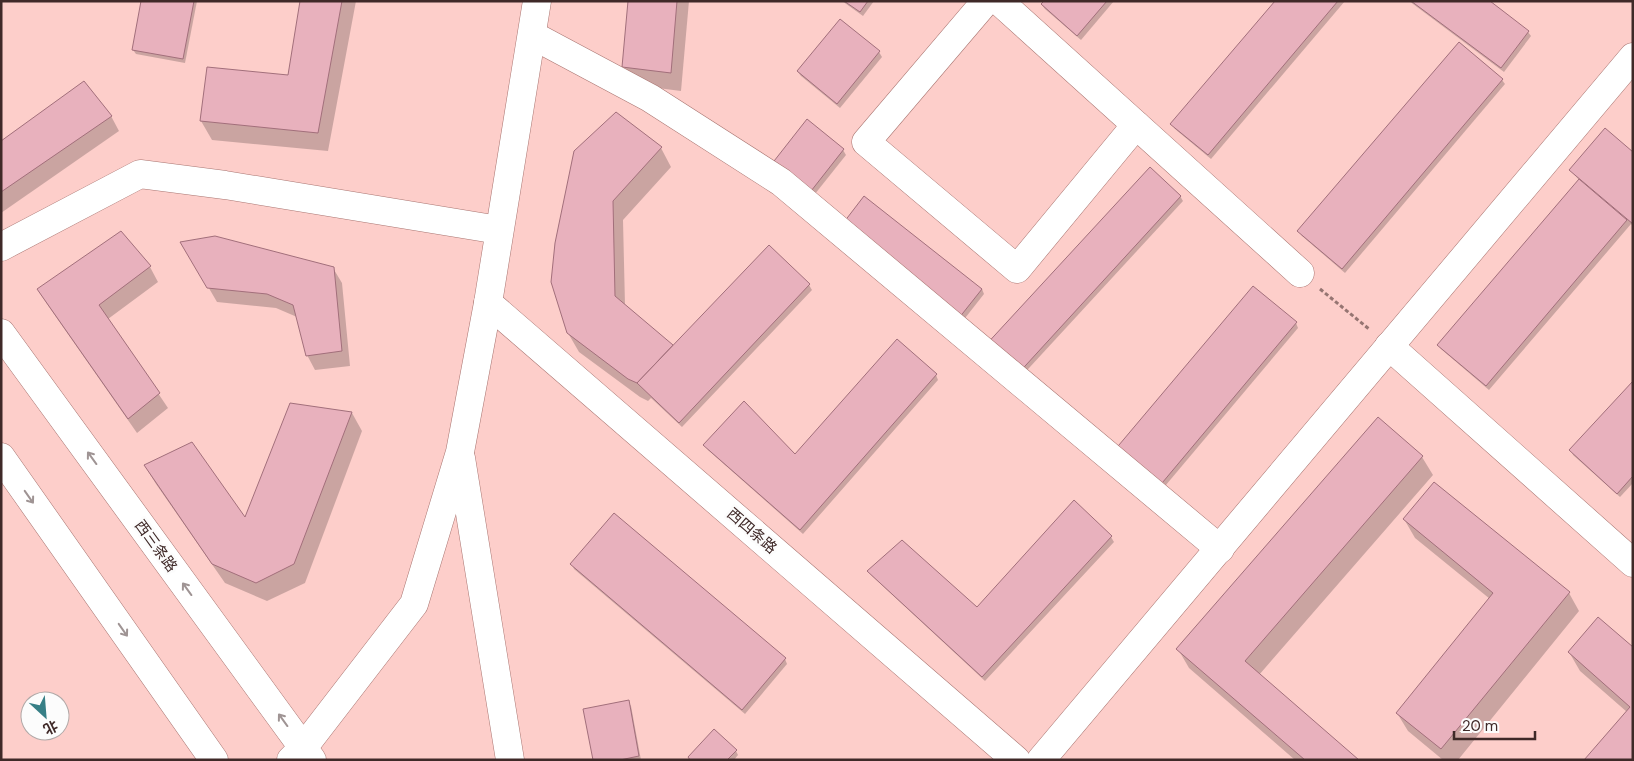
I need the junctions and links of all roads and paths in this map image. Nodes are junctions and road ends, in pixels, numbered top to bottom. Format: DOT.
graph roads {
  1 [pos="537,1"];
  2 [pos="986,1"];
  3 [pos="999,1"];
  4 [pos="532,35"];
  5 [pos="1633,57"];
  6 [pos="1136,125"];
  7 [pos="499,230"];
  8 [pos="1,247"];
  9 [pos="1300,273"];
  10 [pos="488,303"];
  11 [pos="1,333"];
  12 [pos="1389,346"];
  13 [pos="460,452"];
  14 [pos="1,458"];
  15 [pos="1220,549"];
  16 [pos="1633,563"];
  17 [pos="302,756"];
  18 [pos="214,760"];
  19 [pos="510,760"];
  20 [pos="1016,760"];
  21 [pos="1041,760"];
  1 -- 4 [label="street"];
  2 -- 6 [label="street"];
  3 -- 6 [label="street"];
  4 -- 7 [label="street"];
  4 -- 15 [label="street"];
  5 -- 12 [label="street"];
  6 -- 9 [label="street"];
  7 -- 8 [label="street"];
  7 -- 10 [label="street"];
  9 -- 12 [label="path"];
  10 -- 13 [label="street"];
  10 -- 20 [label="street, 西四条路"];
  17 -- 11 [label="street, 西三条路, one-way"];
  12 -- 15 [label="street"];
  12 -- 16 [label="street"];
  13 -- 17 [label="street"];
  13 -- 19 [label="street"];
  14 -- 18 [label="street, one-way"];
  15 -- 21 [label="street"];
}
